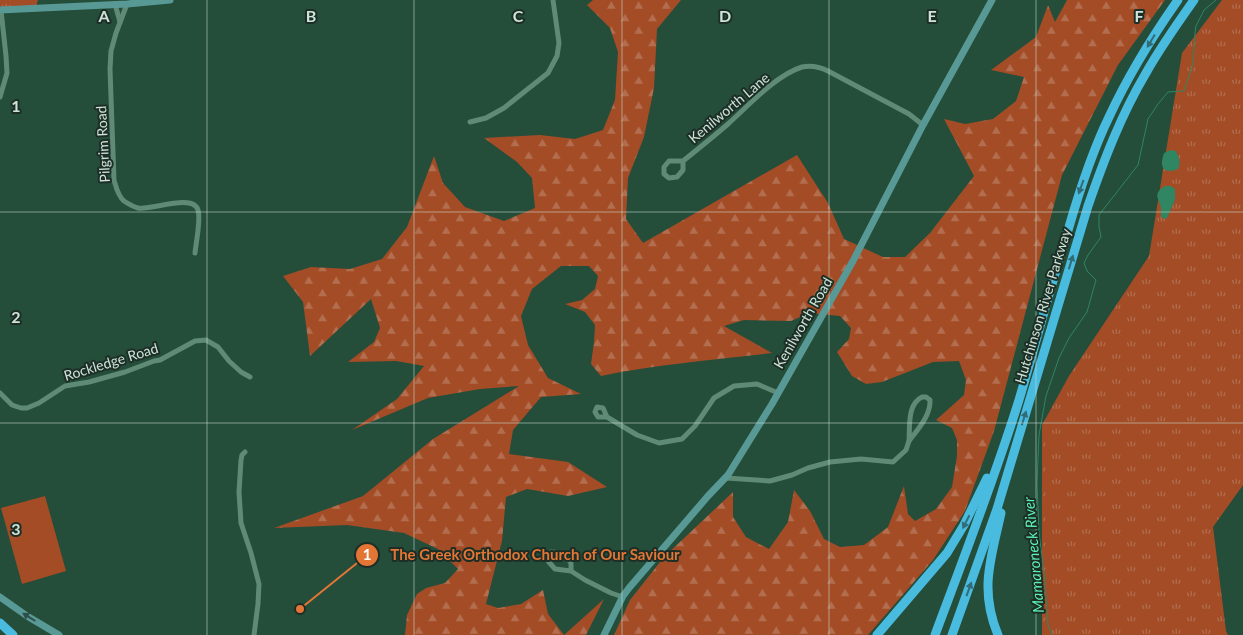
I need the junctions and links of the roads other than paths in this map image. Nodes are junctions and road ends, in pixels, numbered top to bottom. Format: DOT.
graph roads {
  1 [pos="170,0"];
  2 [pos="552,0"];
  3 [pos="992,0"];
  4 [pos="1178,0"];
  5 [pos="1194,0"];
  6 [pos="115,4"];
  7 [pos="127,4"];
  8 [pos="1,10"];
  9 [pos="120,22"];
  10 [pos="0,97"];
  11 [pos="470,122"];
  12 [pos="923,124"];
  13 [pos="683,161"];
  14 [pos="195,253"];
  15 [pos="250,377"];
  16 [pos="0,393"];
  17 [pos="778,393"];
  18 [pos="607,417"];
  19 [pos="909,441"];
  20 [pos="1003,447"];
  21 [pos="1015,450"];
  22 [pos="245,452"];
  23 [pos="726,478"];
  24 [pos="571,570"];
  25 [pos="0,596"];
  26 [pos="623,596"];
  27 [pos="0,624"];
  28 [pos="13,635"];
  29 [pos="59,635"];
  30 [pos="254,635"];
  31 [pos="604,635"];
  32 [pos="877,635"];
  33 [pos="935,635"];
  34 [pos="952,635"];
  35 [pos="998,635"];
  1 -- 7 [label="street"];
  2 -- 11 [label="street"];
  3 -- 12 [label="street, Kenilworth Road"];
  4 -- 20 [label="highway, Hutchinson River Parkway, one-way"];
  21 -- 5 [label="highway, Hutchinson River Parkway, one-way"];
  6 -- 7 [label="street"];
  6 -- 8 [label="street"];
  6 -- 9 [label="street"];
  7 -- 9 [label="street, Pilgrim Road"];
  8 -- 10 [label="street"];
  9 -- 14 [label="street, Pilgrim Road"];
  12 -- 13 [label="street, Kenilworth Lane"];
  12 -- 17 [label="street, Kenilworth Road"];
  15 -- 16 [label="street, Rockledge Road"];
  17 -- 18 [label="street"];
  17 -- 23 [label="street, Kenilworth Road"];
  19 -- 19 [label="street"];
  19 -- 23 [label="street"];
  20 -- 32 [label="highway, one-way"];
  20 -- 33 [label="highway, Hutchinson River Parkway"];
  34 -- 21 [label="highway, Hutchinson River Parkway, one-way"];
  21 -- 35 [label="highway"];
  22 -- 30 [label="street"];
  23 -- 26 [label="street, Kenilworth Road"];
  24 -- 24 [label="street"];
  24 -- 26 [label="street"];
  29 -- 25 [label="street, one-way"];
  26 -- 31 [label="street, Kenilworth Road"];
  27 -- 28 [label="highway"];
}
